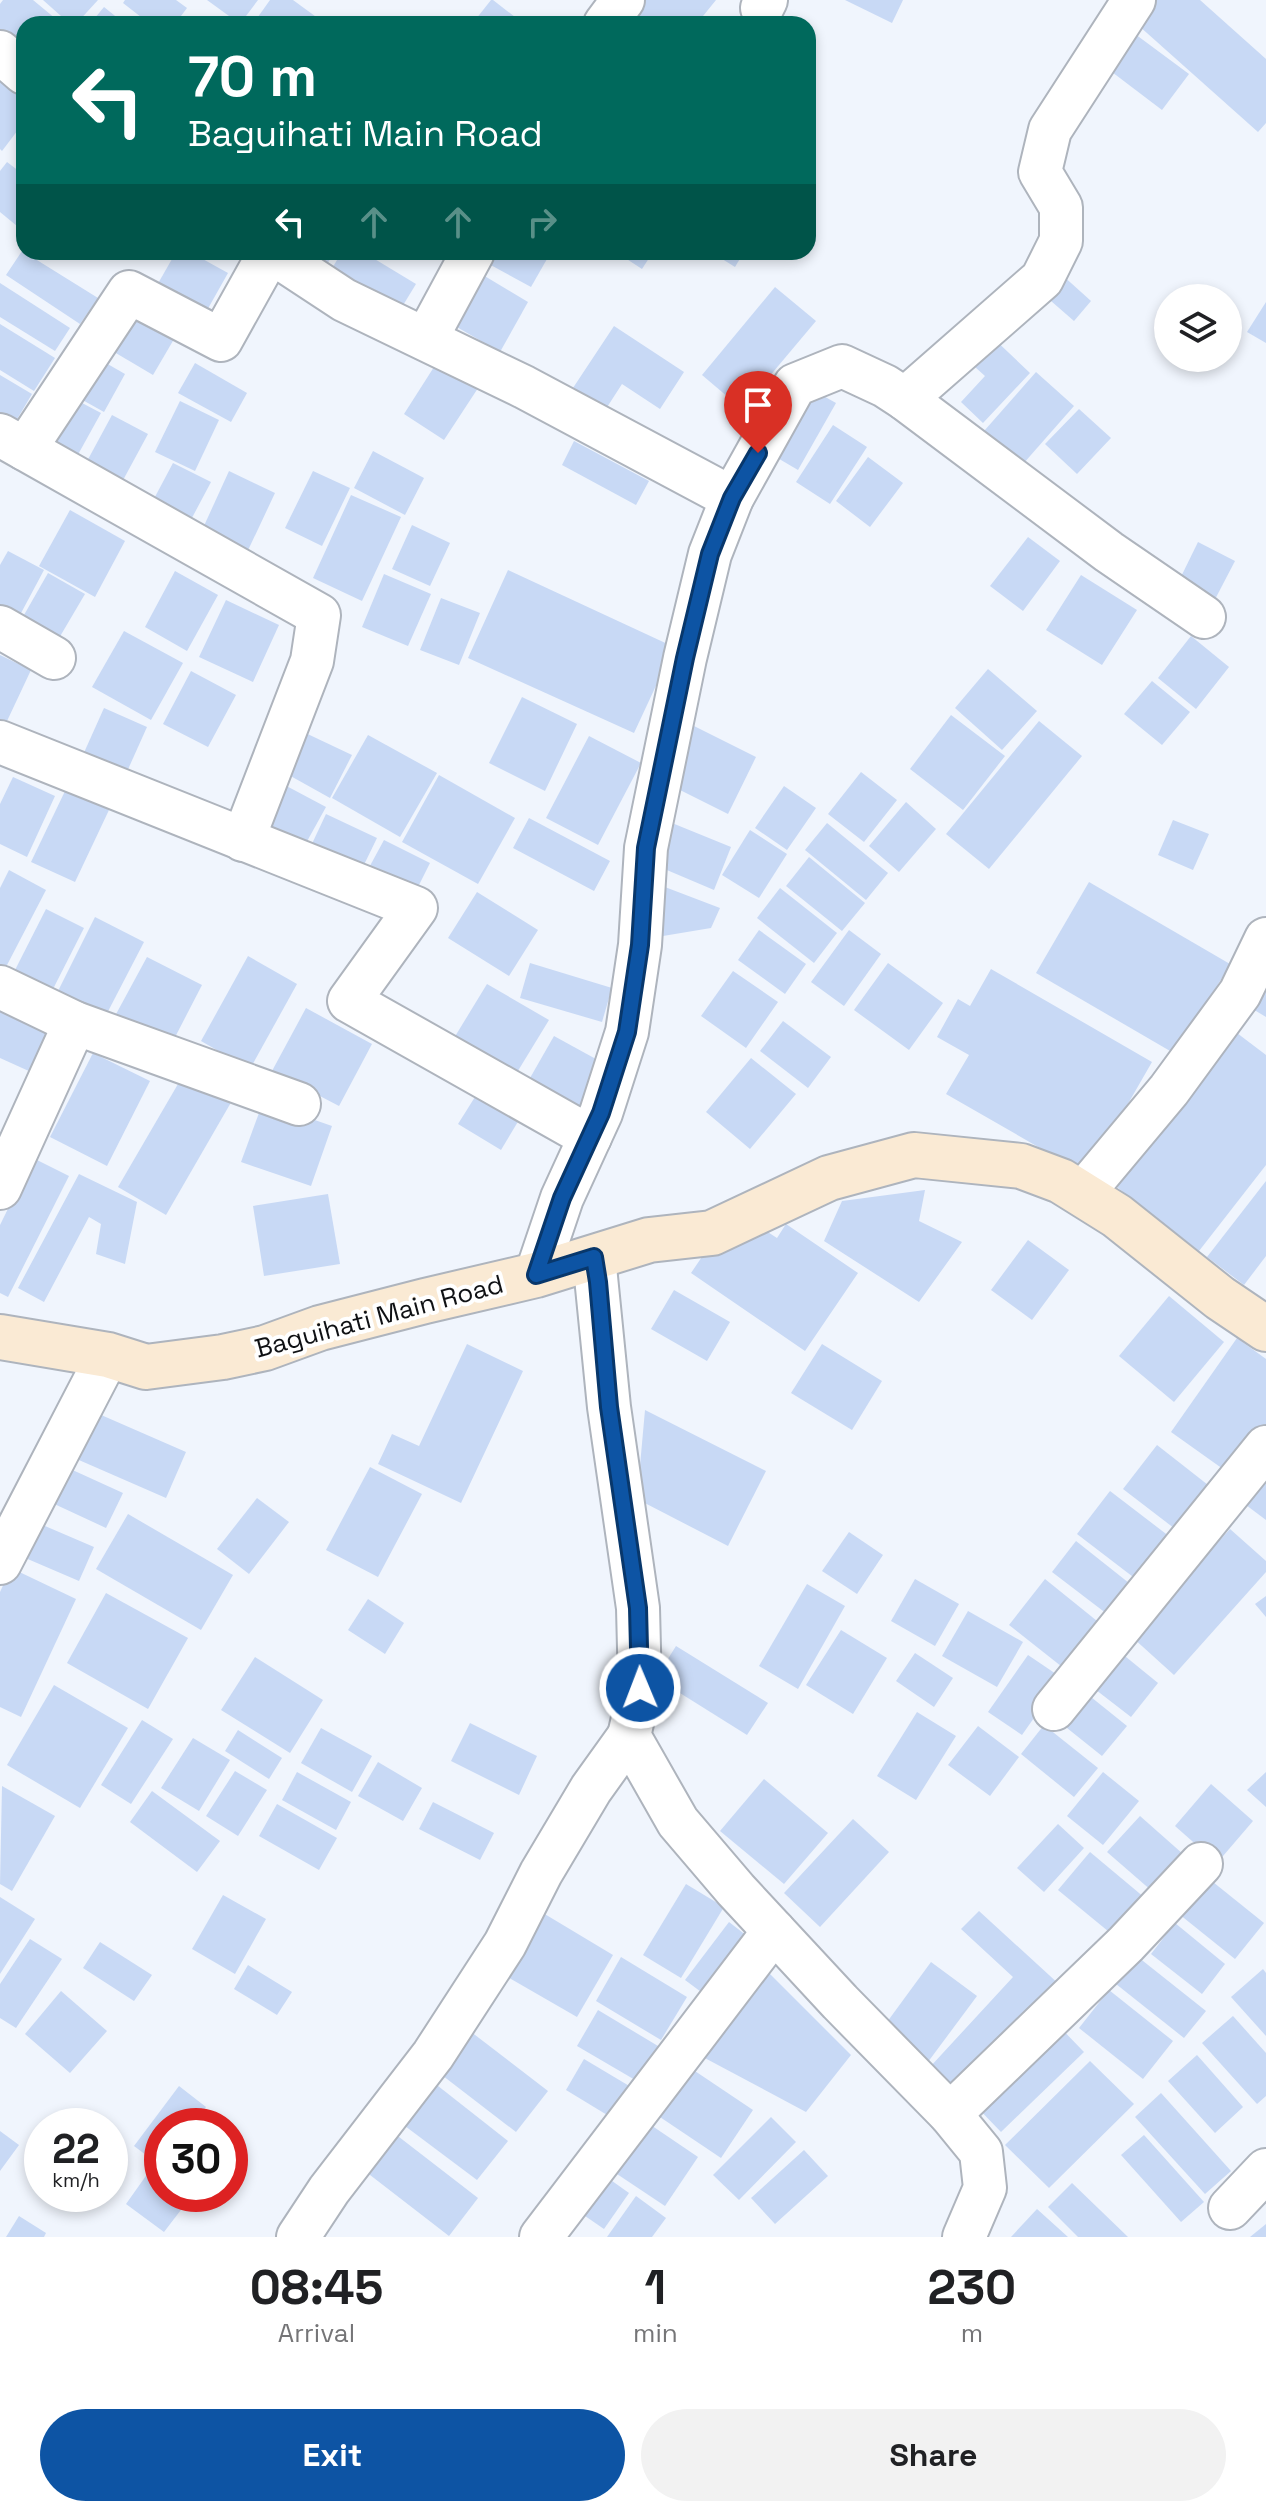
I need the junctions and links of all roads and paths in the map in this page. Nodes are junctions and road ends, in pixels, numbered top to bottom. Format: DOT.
graph roads {
  1 [pos="1134,0"];
  2 [pos="0,52"];
  3 [pos="16,66"];
  4 [pos="266,260"];
  5 [pos="283,260"];
  6 [pos="469,260"];
  7 [pos="426,339"];
  8 [pos="905,399"];
  9 [pos="12,442"];
  10 [pos="732,498"];
  11 [pos="1204,617"];
  12 [pos="0,627"];
  13 [pos="54,658"];
  14 [pos="0,742"];
  15 [pos="243,840"];
  16 [pos="1266,939"];
  17 [pos="0,987"];
  18 [pos="75,1023"];
  19 [pos="299,1104"];
  20 [pos="590,1137"];
  21 [pos="0,1188"];
  22 [pos="1082,1194"];
  23 [pos="594,1257"];
  24 [pos="536,1275"];
  25 [pos="1266,1329"];
  26 [pos="0,1337"];
  27 [pos="108,1355"];
  28 [pos="1266,1447"];
  29 [pos="0,1563"];
  30 [pos="1054,1709"];
  31 [pos="629,1736"];
  32 [pos="1201,1864"];
  33 [pos="774,1931"];
  34 [pos="950,2114"];
  35 [pos="1266,2170"];
  36 [pos="1230,2208"];
  37 [pos="298,2237"];
  38 [pos="541,2237"];
  39 [pos="964,2237"];
  1 -- 8 [label="street"];
  2 -- 3 [label="street"];
  4 -- 9 [label="street"];
  5 -- 7 [label="street"];
  6 -- 7 [label="street"];
  7 -- 10 [label="street"];
  8 -- 10 [label="street"];
  8 -- 11 [label="street"];
  9 -- 15 [label="street"];
  10 -- 20 [label="street"];
  12 -- 13 [label="street"];
  14 -- 15 [label="street"];
  15 -- 20 [label="street"];
  16 -- 22 [label="street"];
  17 -- 18 [label="street"];
  18 -- 19 [label="street"];
  18 -- 21 [label="street"];
  20 -- 24 [label="street"];
  22 -- 23 [label="street, Baguihati Main Road"];
  22 -- 25 [label="street, Baguihati Main Road"];
  23 -- 24 [label="street, Baguihati Main Road"];
  23 -- 31 [label="street"];
  24 -- 27 [label="street, Baguihati Main Road"];
  26 -- 27 [label="street, Baguihati Main Road"];
  27 -- 29 [label="street"];
  28 -- 30 [label="street"];
  31 -- 33 [label="street"];
  31 -- 37 [label="street"];
  32 -- 34 [label="street"];
  33 -- 34 [label="street"];
  33 -- 38 [label="street"];
  34 -- 39 [label="street"];
  35 -- 36 [label="street"];
}
